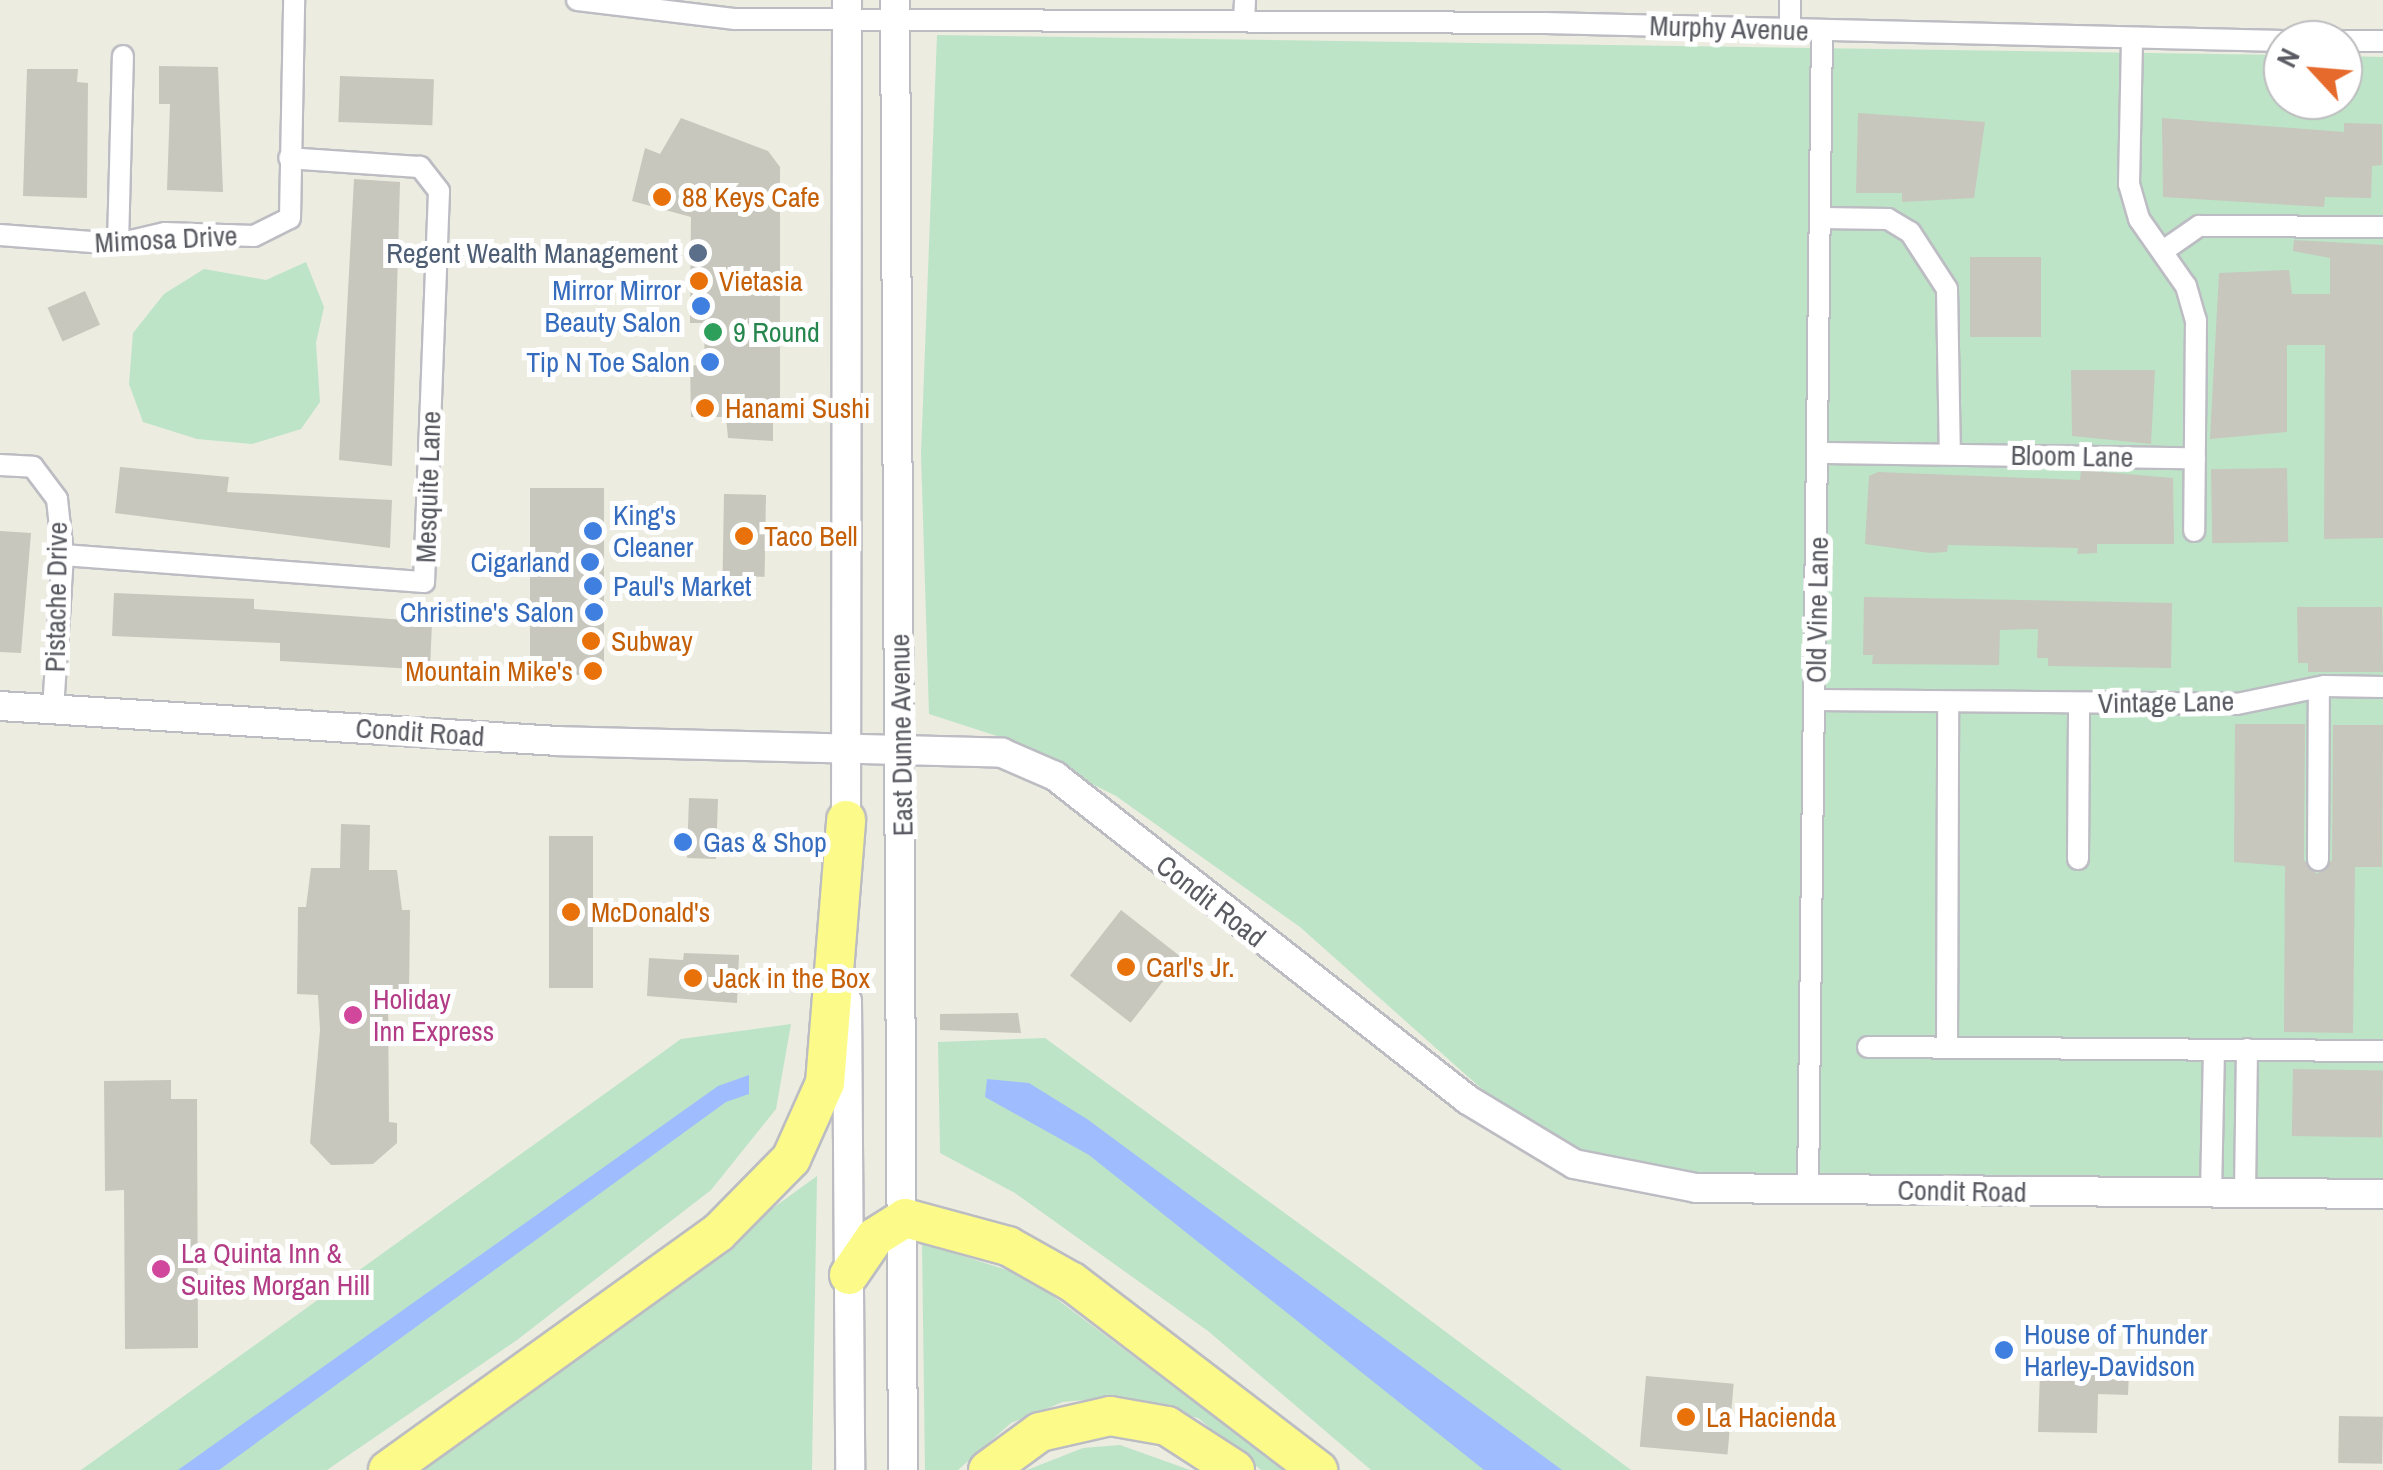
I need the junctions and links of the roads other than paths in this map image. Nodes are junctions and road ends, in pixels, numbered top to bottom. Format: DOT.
graph roads {
  1 [pos="294,0"];
  2 [pos="577,0"];
  3 [pos="1790,0"];
  4 [pos="1244,10"];
  5 [pos="847,11"];
  6 [pos="894,11"];
  7 [pos="1790,28"];
  8 [pos="1822,30"];
  9 [pos="2132,41"];
  10 [pos="2263,41"];
  11 [pos="123,56"];
  12 [pos="289,158"];
  13 [pos="1822,218"];
  14 [pos="2383,227"];
  15 [pos="0,235"];
  16 [pos="118,244"];
  17 [pos="2163,251"];
  18 [pos="1819,453"];
  19 [pos="1950,454"];
  20 [pos="2195,458"];
  21 [pos="0,465"];
  22 [pos="2194,530"];
  23 [pos="63,555"];
  24 [pos="2319,688"];
  25 [pos="2383,688"];
  26 [pos="1816,700"];
  27 [pos="1948,702"];
  28 [pos="2080,703"];
  29 [pos="0,706"];
  30 [pos="53,709"];
  31 [pos="902,745"];
  32 [pos="845,746"];
  33 [pos="846,820"];
  34 [pos="2078,860"];
  35 [pos="2318,860"];
  36 [pos="1868,1047"];
  37 [pos="1947,1048"];
  38 [pos="2247,1049"];
  39 [pos="2214,1050"];
  40 [pos="2383,1051"];
  41 [pos="1808,1190"];
  42 [pos="2246,1192"];
  43 [pos="2211,1193"];
  44 [pos="2383,1194"];
  45 [pos="906,1218"];
  46 [pos="849,1275"];
  47 [pos="388,1470"];
  48 [pos="850,1470"];
  49 [pos="903,1470"];
  50 [pos="988,1470"];
  51 [pos="1235,1470"];
  52 [pos="1318,1470"];
  1 -- 12 [label="street, Mimosa Drive"];
  2 -- 5 [label="street, Murphy Avenue"];
  3 -- 7 [label="street"];
  4 -- 6 [label="street, Murphy Avenue"];
  4 -- 7 [label="street, Murphy Avenue"];
  5 -- 6 [label="street, Murphy Avenue"];
  5 -- 32 [label="main road, East Dunne Avenue"];
  6 -- 31 [label="main road, East Dunne Avenue"];
  7 -- 8 [label="street, Murphy Avenue"];
  8 -- 9 [label="street, Murphy Avenue"];
  8 -- 13 [label="street, Old Vine Lane"];
  9 -- 10 [label="street, Murphy Avenue"];
  9 -- 17 [label="street"];
  11 -- 16 [label="street"];
  12 -- 16 [label="street, Mimosa Drive"];
  12 -- 23 [label="street, Mesquite Lane"];
  13 -- 18 [label="street, Old Vine Lane"];
  13 -- 19 [label="street"];
  14 -- 17 [label="street"];
  15 -- 16 [label="street, Mimosa Drive"];
  17 -- 20 [label="street"];
  18 -- 19 [label="street, Bloom Lane"];
  18 -- 26 [label="street, Old Vine Lane"];
  19 -- 20 [label="street, Bloom Lane"];
  20 -- 22 [label="street"];
  21 -- 23 [label="street, Pistache Drive"];
  23 -- 30 [label="street, Pistache Drive"];
  24 -- 25 [label="street, Vintage Lane"];
  24 -- 28 [label="street, Vintage Lane"];
  24 -- 35 [label="street"];
  26 -- 27 [label="street, Vintage Lane"];
  26 -- 41 [label="street, Old Vine Lane"];
  27 -- 28 [label="street, Vintage Lane"];
  27 -- 37 [label="street"];
  28 -- 34 [label="street"];
  29 -- 30 [label="main road, Condit Road"];
  30 -- 32 [label="main road, Condit Road"];
  31 -- 32 [label="main road, Condit Road"];
  31 -- 41 [label="main road, Condit Road"];
  31 -- 45 [label="main road, East Dunne Avenue"];
  32 -- 33 [label="main road, East Dunne Avenue"];
  33 -- 46 [label="main road, East Dunne Avenue"];
  33 -- 47 [label="highway"];
  36 -- 37 [label="street"];
  37 -- 39 [label="street"];
  38 -- 39 [label="street"];
  38 -- 40 [label="street"];
  38 -- 42 [label="street"];
  39 -- 43 [label="street"];
  41 -- 43 [label="main road, Condit Road"];
  42 -- 43 [label="main road, Condit Road"];
  42 -- 44 [label="main road, Condit Road"];
  45 -- 46 [label="highway"];
  45 -- 49 [label="main road, East Dunne Avenue"];
  45 -- 52 [label="highway"];
  46 -- 48 [label="main road, East Dunne Avenue"];
  50 -- 51 [label="highway"];
}
